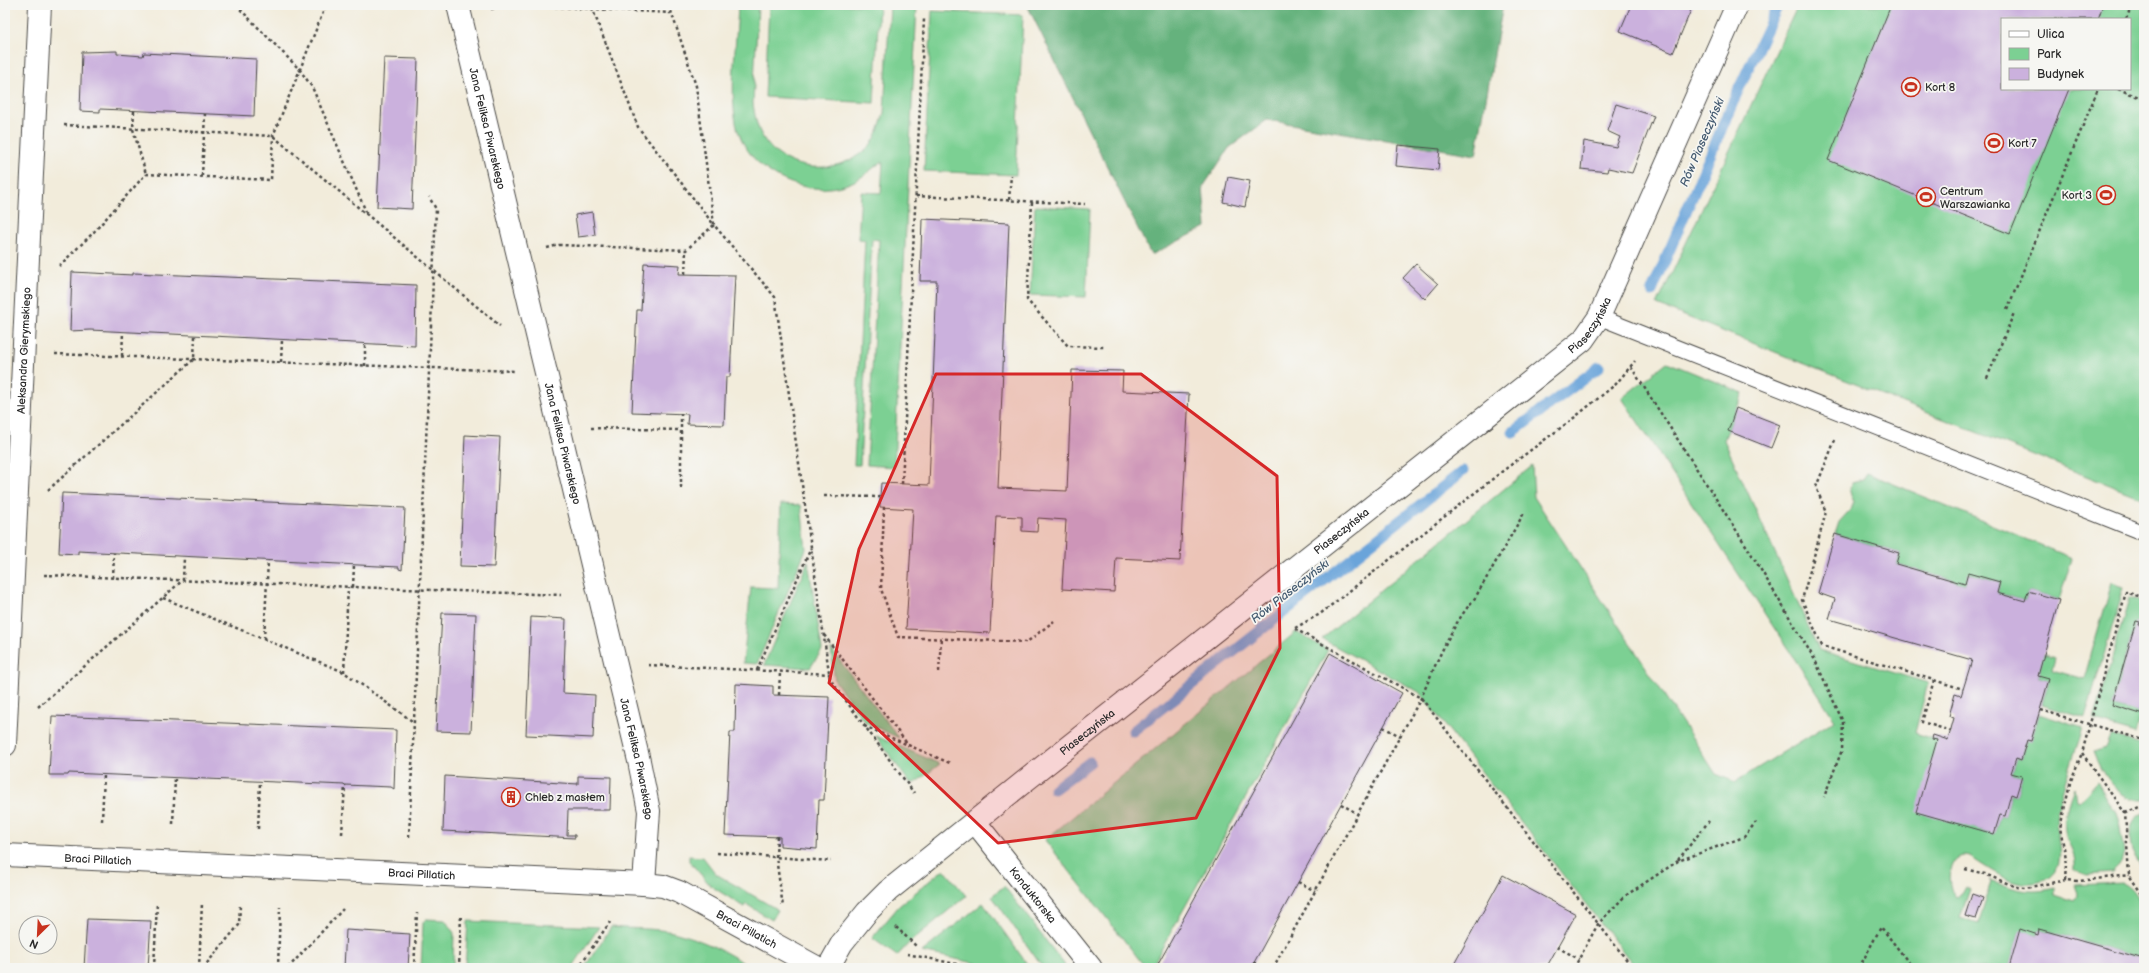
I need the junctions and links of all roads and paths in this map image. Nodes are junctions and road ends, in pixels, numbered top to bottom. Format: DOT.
graph roads {
  1 [pos="40,5"];
  2 [pos="236,5"];
  3 [pos="326,5"];
  4 [pos="458,5"];
  5 [pos="519,5"];
  6 [pos="591,5"];
  7 [pos="669,5"];
  8 [pos="1737,5"];
  9 [pos="2132,5"];
  10 [pos="592,9"];
  11 [pos="671,13"];
  12 [pos="2126,18"];
  13 [pos="924,19"];
  14 [pos="300,70"];
  15 [pos="2098,90"];
  16 [pos="2121,90"];
  17 [pos="2144,99"];
  18 [pos="134,111"];
  19 [pos="205,114"];
  20 [pos="57,125"];
  21 [pos="133,129"];
  22 [pos="204,132"];
  23 [pos="273,136"];
  24 [pos="146,174"];
  25 [pos="1010,175"];
  26 [pos="202,176"];
  27 [pos="916,196"];
  28 [pos="429,197"];
  29 [pos="1009,200"];
  30 [pos="1032,202"];
  31 [pos="1085,204"];
  32 [pos="367,214"];
  33 [pos="714,225"];
  34 [pos="686,250"];
  35 [pos="518,255"];
  36 [pos="56,268"];
  37 [pos="433,270"];
  38 [pos="685,274"];
  39 [pos="2007,310"];
  40 [pos="2014,313"];
  41 [pos="1599,317"];
  42 [pos="500,326"];
  43 [pos="123,332"];
  44 [pos="195,336"];
  45 [pos="1650,337"];
  46 [pos="282,340"];
  47 [pos="365,344"];
  48 [pos="1104,347"];
  49 [pos="47,353"];
  50 [pos="122,356"];
  51 [pos="194,359"];
  52 [pos="281,362"];
  53 [pos="365,366"];
  54 [pos="1631,367"];
  55 [pos="428,368"];
  56 [pos="522,371"];
  57 [pos="1987,378"];
  58 [pos="681,413"];
  59 [pos="585,428"];
  60 [pos="680,430"];
  61 [pos="1832,446"];
  62 [pos="902,484"];
  63 [pos="682,490"];
  64 [pos="47,491"];
  65 [pos="824,496"];
  66 [pos="880,498"];
  67 [pos="884,507"];
  68 [pos="1524,513"];
  69 [pos="2144,534"];
  70 [pos="812,548"];
  71 [pos="114,553"];
  72 [pos="184,557"];
  73 [pos="268,561"];
  74 [pos="354,565"];
  75 [pos="37,575"];
  76 [pos="113,578"];
  77 [pos="183,580"];
  78 [pos="267,584"];
  79 [pos="348,587"];
  80 [pos="353,587"];
  81 [pos="418,590"];
  82 [pos="561,595"];
  83 [pos="163,598"];
  84 [pos="2144,598"];
  85 [pos="1054,621"];
  86 [pos="824,635"];
  87 [pos="941,638"];
  88 [pos="264,639"];
  89 [pos="640,665"];
  90 [pos="757,670"];
  91 [pos="344,672"];
  92 [pos="780,672"];
  93 [pos="940,672"];
  94 [pos="830,674"];
  95 [pos="1934,680"];
  96 [pos="1963,689"];
  97 [pos="779,695"];
  98 [pos="1421,698"];
  99 [pos="2040,710"];
  100 [pos="34,711"];
  101 [pos="413,721"];
  102 [pos="2088,724"];
  103 [pos="863,726"];
  104 [pos="1383,727"];
  105 [pos="1951,731"];
  106 [pos="1400,736"];
  107 [pos="2144,740"];
  108 [pos="5,745"];
  109 [pos="908,746"];
  110 [pos="2082,753"];
  111 [pos="952,764"];
  112 [pos="104,775"];
  113 [pos="175,778"];
  114 [pos="260,782"];
  115 [pos="345,785"];
  116 [pos="914,793"];
  117 [pos="1824,797"];
  118 [pos="1341,804"];
  119 [pos="2144,805"];
  120 [pos="2125,813"];
  121 [pos="1358,814"];
  122 [pos="102,821"];
  123 [pos="1708,821"];
  124 [pos="975,822"];
  125 [pos="1756,822"];
  126 [pos="173,824"];
  127 [pos="258,829"];
  128 [pos="342,834"];
  129 [pos="777,836"];
  130 [pos="409,837"];
  131 [pos="717,853"];
  132 [pos="5,855"];
  133 [pos="776,857"];
  134 [pos="831,861"];
  135 [pos="1678,861"];
  136 [pos="1965,869"];
  137 [pos="2129,875"];
  138 [pos="2066,880"];
  139 [pos="1298,882"];
  140 [pos="644,884"];
  141 [pos="1315,891"];
  142 [pos="2144,896"];
  143 [pos="157,902"];
  144 [pos="202,904"];
  145 [pos="240,905"];
  146 [pos="280,907"];
  147 [pos="783,907"];
  148 [pos="343,910"];
  149 [pos="417,913"];
  150 [pos="461,915"];
  151 [pos="610,922"];
  152 [pos="892,923"];
  153 [pos="1598,924"];
  154 [pos="916,946"];
  155 [pos="1557,947"];
  156 [pos="907,954"];
  157 [pos="1579,959"];
  158 [pos="1254,962"];
  159 [pos="154,968"];
  160 [pos="199,968"];
  161 [pos="203,968"];
  162 [pos="278,968"];
  163 [pos="288,968"];
  164 [pos="414,968"];
  165 [pos="459,968"];
  166 [pos="578,968"];
  167 [pos="818,968"];
  168 [pos="828,968"];
  169 [pos="976,968"];
  170 [pos="1091,968"];
  171 [pos="1265,968"];
  172 [pos="1273,968"];
  173 [pos="1574,968"];
  174 [pos="1633,968"];
  175 [pos="1859,968"];
  176 [pos="1913,968"];
  1 -- 108 [label="street, Aleksandra Gierymskiego"];
  2 -- 14 [label="path"];
  3 -- 14 [label="path"];
  4 -- 35 [label="street, Jana Feliksa Piwarskiego"];
  5 -- 10 [label="path"];
  6 -- 10 [label="path"];
  7 -- 11 [label="path"];
  8 -- 41 [label="street, Piaseczyńska"];
  9 -- 12 [label="path"];
  10 -- 11 [label="path"];
  10 -- 33 [label="path"];
  11 -- 33 [label="path"];
  13 -- 27 [label="path"];
  14 -- 23 [label="path"];
  14 -- 32 [label="path"];
  15 -- 39 [label="path"];
  16 -- 17 [label="path"];
  18 -- 21 [label="path"];
  19 -- 22 [label="path"];
  20 -- 21 [label="path"];
  21 -- 22 [label="path"];
  21 -- 24 [label="path"];
  22 -- 23 [label="path"];
  22 -- 26 [label="path"];
  23 -- 26 [label="path"];
  23 -- 32 [label="path"];
  24 -- 26 [label="path"];
  24 -- 36 [label="path"];
  25 -- 29 [label="path"];
  27 -- 29 [label="path"];
  27 -- 62 [label="path"];
  28 -- 37 [label="path"];
  29 -- 30 [label="path"];
  30 -- 31 [label="path"];
  30 -- 48 [label="path"];
  32 -- 37 [label="path"];
  33 -- 34 [label="path"];
  33 -- 70 [label="path"];
  34 -- 35 [label="path"];
  34 -- 38 [label="path"];
  35 -- 140 [label="street, Jana Feliksa Piwarskiego"];
  37 -- 42 [label="path"];
  37 -- 55 [label="path"];
  40 -- 57 [label="path"];
  41 -- 45 [label="lane"];
  41 -- 124 [label="street, Piaseczyńska"];
  43 -- 50 [label="path"];
  44 -- 51 [label="path"];
  45 -- 54 [label="path"];
  45 -- 69 [label="lane"];
  46 -- 52 [label="path"];
  47 -- 53 [label="path"];
  49 -- 50 [label="path"];
  50 -- 51 [label="path"];
  51 -- 52 [label="path"];
  51 -- 64 [label="path"];
  52 -- 53 [label="path"];
  53 -- 55 [label="path"];
  54 -- 98 [label="path"];
  54 -- 117 [label="path"];
  55 -- 56 [label="path"];
  55 -- 81 [label="path"];
  58 -- 60 [label="path"];
  59 -- 60 [label="path"];
  60 -- 63 [label="path"];
  61 -- 95 [label="path"];
  65 -- 66 [label="path"];
  67 -- 87 [label="path"];
  68 -- 98 [label="path"];
  70 -- 86 [label="path"];
  70 -- 90 [label="path"];
  71 -- 76 [label="path"];
  72 -- 77 [label="path"];
  73 -- 78 [label="path"];
  74 -- 80 [label="path"];
  75 -- 76 [label="path"];
  76 -- 77 [label="path"];
  77 -- 78 [label="path"];
  77 -- 83 [label="path"];
  78 -- 79 [label="path"];
  78 -- 88 [label="path"];
  79 -- 80 [label="path"];
  79 -- 91 [label="path"];
  80 -- 81 [label="path"];
  81 -- 82 [label="path"];
  81 -- 101 [label="path"];
  83 -- 88 [label="path"];
  83 -- 100 [label="path"];
  84 -- 102 [label="path"];
  85 -- 87 [label="path"];
  86 -- 94 [label="path"];
  86 -- 109 [label="path"];
  87 -- 93 [label="path"];
  88 -- 91 [label="path"];
  89 -- 90 [label="path"];
  90 -- 92 [label="path"];
  91 -- 101 [label="path"];
  92 -- 94 [label="path"];
  92 -- 97 [label="path"];
  94 -- 103 [label="path"];
  95 -- 96 [label="path"];
  95 -- 105 [label="path"];
  98 -- 106 [label="path"];
  98 -- 153 [label="path"];
  99 -- 102 [label="path"];
  101 -- 130 [label="path"];
  102 -- 107 [label="path"];
  102 -- 110 [label="path"];
  103 -- 109 [label="path"];
  103 -- 116 [label="path"];
  104 -- 106 [label="path"];
  106 -- 121 [label="path"];
  109 -- 111 [label="path"];
  110 -- 120 [label="path"];
  110 -- 138 [label="path"];
  112 -- 122 [label="path"];
  113 -- 126 [label="path"];
  114 -- 127 [label="path"];
  115 -- 128 [label="path"];
  118 -- 121 [label="path"];
  119 -- 120 [label="path"];
  120 -- 137 [label="path"];
  121 -- 141 [label="path"];
  123 -- 135 [label="path"];
  124 -- 168 [label="street, Piaseczyńska"];
  124 -- 170 [label="street, Konduktorska"];
  125 -- 135 [label="path"];
  129 -- 133 [label="path"];
  131 -- 133 [label="path"];
  132 -- 140 [label="street, Braci Pillatich"];
  133 -- 134 [label="path"];
  133 -- 147 [label="path"];
  135 -- 153 [label="path"];
  136 -- 138 [label="path"];
  137 -- 138 [label="path"];
  137 -- 142 [label="path"];
  139 -- 141 [label="path"];
  140 -- 167 [label="street, Braci Pillatich"];
  141 -- 172 [label="path"];
  143 -- 159 [label="path"];
  144 -- 160 [label="path"];
  145 -- 161 [label="path"];
  146 -- 162 [label="path"];
  148 -- 163 [label="path"];
  149 -- 164 [label="path"];
  150 -- 165 [label="path"];
  151 -- 166 [label="path"];
  152 -- 154 [label="path"];
  153 -- 157 [label="path"];
  153 -- 174 [label="path"];
  155 -- 157 [label="path"];
  156 -- 169 [label="path"];
  157 -- 173 [label="path"];
  158 -- 171 [label="path"];
  175 -- 176 [label="path"];
}
